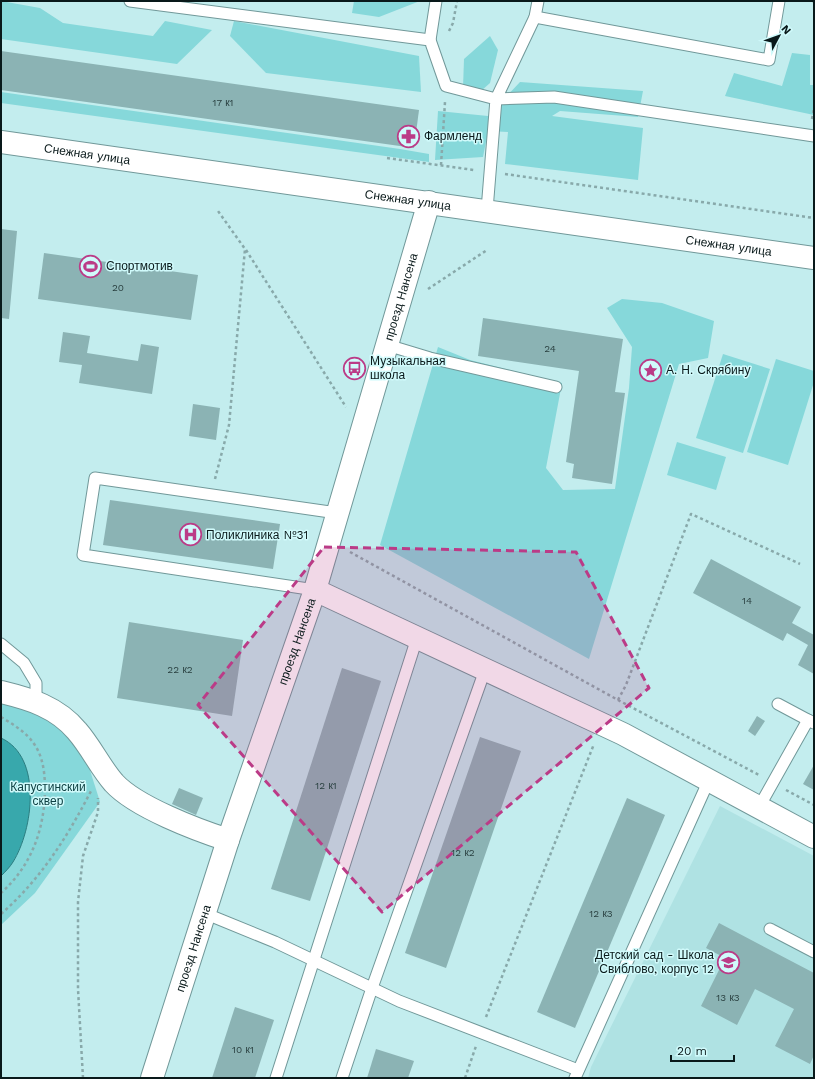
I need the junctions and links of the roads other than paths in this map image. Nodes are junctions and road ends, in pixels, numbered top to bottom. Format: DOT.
graph roads {
  1 [pos="130,1"];
  2 [pos="436,1"];
  3 [pos="538,1"];
  4 [pos="779,1"];
  5 [pos="535,18"];
  6 [pos="430,40"];
  7 [pos="496,99"];
  8 [pos="814,136"];
  9 [pos="1,142"];
  10 [pos="429,202"];
  11 [pos="487,210"];
  12 [pos="814,258"];
  13 [pos="387,345"];
  14 [pos="556,387"];
  15 [pos="337,513"];
  16 [pos="315,590"];
  17 [pos="417,638"];
  18 [pos="1,644"];
  19 [pos="485,670"];
  20 [pos="1,692"];
  21 [pos="36,701"];
  22 [pos="778,704"];
  23 [pos="811,721"];
  24 [pos="709,780"];
  25 [pos="759,807"];
  26 [pos="814,837"];
  27 [pos="228,840"];
  28 [pos="204,913"];
  29 [pos="770,929"];
  30 [pos="814,952"];
  31 [pos="315,961"];
  32 [pos="372,988"];
  33 [pos="577,1074"];
  34 [pos="152,1078"];
  35 [pos="276,1078"];
  36 [pos="342,1078"];
  1 -- 6 [label="lane"];
  2 -- 6 [label="lane"];
  3 -- 5 [label="lane"];
  4 -- 5 [label="lane"];
  5 -- 7 [label="lane"];
  6 -- 7 [label="lane"];
  7 -- 8 [label="lane"];
  7 -- 11 [label="lane"];
  9 -- 10 [label="street, Снежная улица"];
  10 -- 11 [label="street, Снежная улица"];
  10 -- 13 [label="street, проезд Нансена"];
  11 -- 12 [label="street, Снежная улица"];
  13 -- 14 [label="lane"];
  13 -- 15 [label="street, проезд Нансена"];
  15 -- 16 [label="street, проезд Нансена"];
  15 -- 16 [label="lane"];
  16 -- 17 [label="street"];
  16 -- 27 [label="street, проезд Нансена"];
  17 -- 19 [label="street"];
  17 -- 31 [label="lane"];
  18 -- 21 [label="lane"];
  19 -- 24 [label="street"];
  19 -- 32 [label="lane"];
  20 -- 21 [label="street"];
  21 -- 27 [label="street"];
  22 -- 23 [label="lane"];
  23 -- 25 [label="lane"];
  24 -- 25 [label="street"];
  24 -- 33 [label="lane"];
  25 -- 26 [label="street"];
  27 -- 28 [label="street, проезд Нансена"];
  28 -- 31 [label="lane"];
  28 -- 34 [label="street, проезд Нансена"];
  29 -- 30 [label="lane"];
  31 -- 32 [label="lane"];
  31 -- 35 [label="lane"];
  32 -- 33 [label="lane"];
  32 -- 36 [label="lane"];
}
